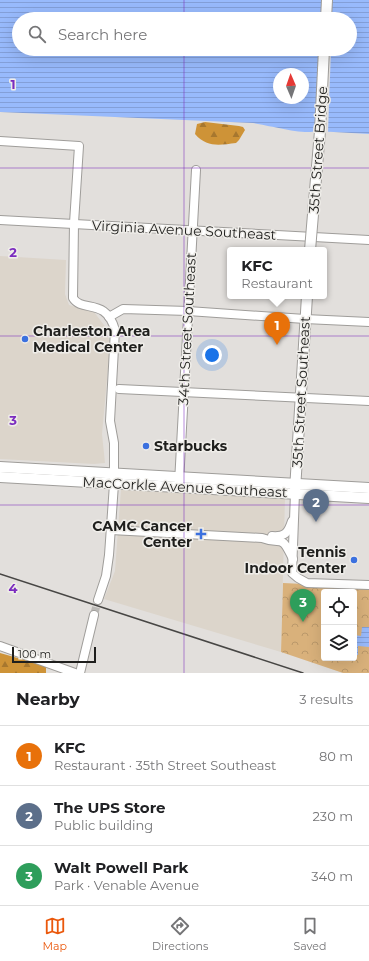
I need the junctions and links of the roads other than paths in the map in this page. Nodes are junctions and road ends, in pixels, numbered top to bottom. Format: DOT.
graph roads {
  1 [pos="327,0"];
  2 [pos="326,12"];
  3 [pos="324,56"];
  4 [pos="0,141"];
  5 [pos="196,170"];
  6 [pos="0,220"];
  7 [pos="74,223"];
  8 [pos="193,231"];
  9 [pos="369,240"];
  10 [pos="310,247"];
  11 [pos="307,299"];
  12 [pos="188,311"];
  13 [pos="109,317"];
  14 [pos="305,319"];
  15 [pos="369,322"];
  16 [pos="119,389"];
  17 [pos="184,392"];
  18 [pos="301,398"];
  19 [pos="369,401"];
  20 [pos="0,467"];
  21 [pos="0,477"];
  22 [pos="114,479"];
  23 [pos="179,482"];
  24 [pos="296,483"];
  25 [pos="369,488"];
  26 [pos="295,493"];
  27 [pos="369,498"];
  28 [pos="294,516"];
  29 [pos="111,530"];
  30 [pos="262,538"];
  31 [pos="293,559"];
  32 [pos="369,585"];
  33 [pos="98,600"];
  34 [pos="94,615"];
  35 [pos="0,646"];
  36 [pos="74,673"];
  37 [pos="80,673"];
  1 -- 2 [label="main road"];
  3 -- 10 [label="main road, 35th Street Bridge, bridge"];
  4 -- 7 [label="street"];
  5 -- 8 [label="street, 34th Street Southeast"];
  6 -- 7 [label="street, Virginia Avenue Southeast"];
  7 -- 8 [label="street, Virginia Avenue Southeast"];
  7 -- 13 [label="street"];
  8 -- 9 [label="street, Virginia Avenue Southeast"];
  8 -- 12 [label="street, 34th Street Southeast"];
  11 -- 14 [label="main road, 35th Street Southeast"];
  12 -- 13 [label="street"];
  12 -- 14 [label="street"];
  12 -- 17 [label="street, 34th Street Southeast"];
  13 -- 22 [label="street"];
  14 -- 15 [label="street"];
  14 -- 18 [label="main road, 35th Street Southeast"];
  16 -- 17 [label="street"];
  17 -- 18 [label="street"];
  17 -- 23 [label="street, 34th Street Southeast"];
  18 -- 19 [label="street"];
  18 -- 24 [label="main road, 35th Street Southeast"];
  20 -- 22 [label="main road, MacCorkle Avenue Southeast"];
  21 -- 22 [label="main road, MacCorkle Avenue Southeast"];
  22 -- 23 [label="main road, MacCorkle Avenue Southeast"];
  22 -- 29 [label="street"];
  23 -- 24 [label="main road, MacCorkle Avenue Southeast"];
  23 -- 26 [label="main road, MacCorkle Avenue Southeast"];
  24 -- 25 [label="main road, MacCorkle Avenue Southeast"];
  24 -- 26 [label="main road, 35th Street Southeast"];
  26 -- 27 [label="main road, MacCorkle Avenue Southeast"];
  26 -- 28 [label="street, 35th Street Southeast"];
  28 -- 30 [label="street"];
  28 -- 31 [label="street, 35th Street Southeast"];
  29 -- 30 [label="street"];
  29 -- 33 [label="street"];
  30 -- 31 [label="street"];
  31 -- 32 [label="street, 35th Street Southeast"];
  34 -- 37 [label="street"];
  35 -- 36 [label="street"];
}
